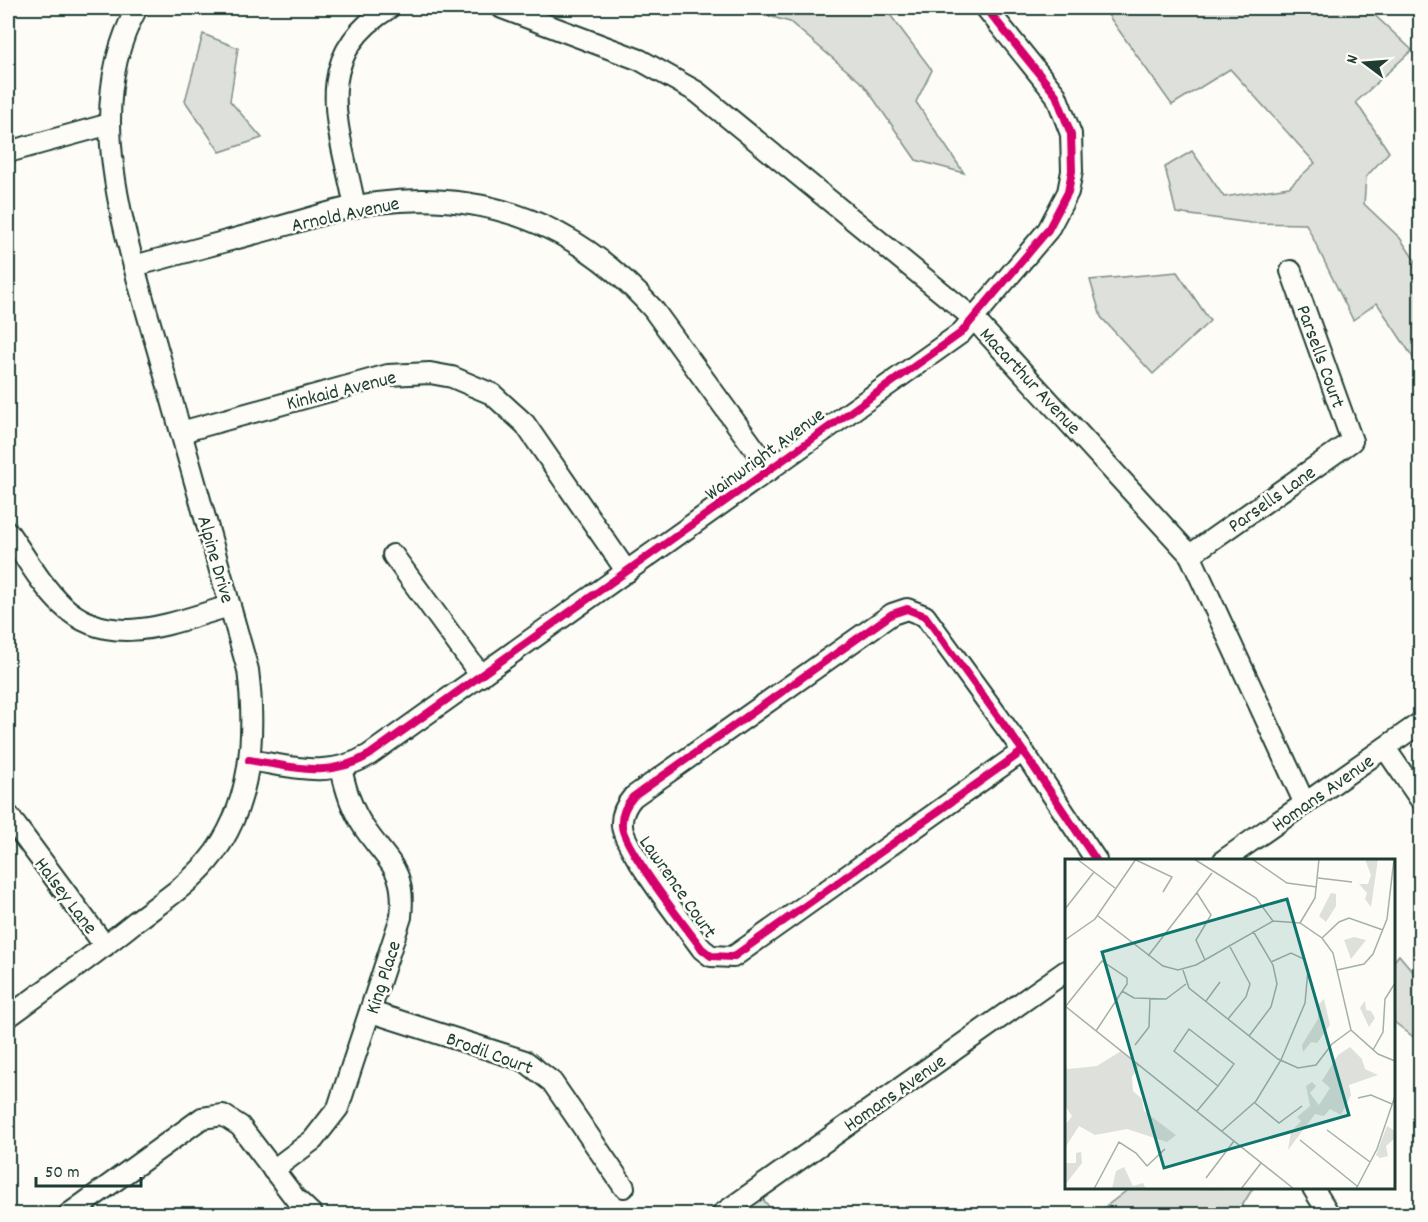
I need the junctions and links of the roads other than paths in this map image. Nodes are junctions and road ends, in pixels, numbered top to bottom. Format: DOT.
graph roads {
  1 [pos="137,8"];
  2 [pos="389,8"];
  3 [pos="502,8"];
  4 [pos="986,8"];
  5 [pos="110,124"];
  6 [pos="8,152"];
  7 [pos="355,207"];
  8 [pos="134,266"];
  9 [pos="1291,271"];
  10 [pos="973,318"];
  11 [pos="181,432"];
  12 [pos="1352,441"];
  13 [pos="770,470"];
  14 [pos="8,532"];
  15 [pos="393,555"];
  16 [pos="1190,555"];
  17 [pos="627,572"];
  18 [pos="230,606"];
  19 [pos="481,676"];
  20 [pos="1420,723"];
  21 [pos="1385,748"];
  22 [pos="1023,751"];
  23 [pos="249,760"];
  24 [pos="341,768"];
  25 [pos="1420,799"];
  26 [pos="1305,804"];
  27 [pos="8,815"];
  28 [pos="1095,859"];
  29 [pos="1227,859"];
  30 [pos="105,946"];
  31 [pos="1065,972"];
  32 [pos="371,1012"];
  33 [pos="8,1017"];
  34 [pos="273,1170"];
  35 [pos="624,1187"];
  36 [pos="1314,1189"];
  37 [pos="69,1215"];
  38 [pos="312,1215"];
  39 [pos="722,1215"];
  40 [pos="1329,1215"];
  1 -- 5 [label="street, Alpine Drive"];
  2 -- 7 [label="street"];
  3 -- 10 [label="street, Macarthur Avenue"];
  4 -- 10 [label="street, Wainwright Avenue"];
  5 -- 6 [label="street"];
  5 -- 8 [label="street, Alpine Drive"];
  7 -- 8 [label="street, Arnold Avenue"];
  7 -- 13 [label="street, Arnold Avenue"];
  8 -- 11 [label="street, Alpine Drive"];
  9 -- 12 [label="street, Parsells Court"];
  10 -- 13 [label="street, Wainwright Avenue"];
  10 -- 16 [label="street, Macarthur Avenue"];
  11 -- 17 [label="street, Kinkaid Avenue"];
  11 -- 18 [label="street, Alpine Drive"];
  12 -- 16 [label="street, Parsells Lane"];
  13 -- 17 [label="street, Wainwright Avenue"];
  14 -- 18 [label="street"];
  15 -- 19 [label="street"];
  16 -- 26 [label="street, Macarthur Avenue"];
  17 -- 19 [label="street, Wainwright Avenue"];
  18 -- 23 [label="street, Alpine Drive"];
  19 -- 24 [label="street, Wainwright Avenue"];
  20 -- 21 [label="street, Homans Avenue"];
  21 -- 25 [label="street"];
  21 -- 26 [label="street, Homans Avenue"];
  22 -- 22 [label="street, Lawrence Court"];
  22 -- 28 [label="street, Lawrence Court"];
  23 -- 24 [label="street, Wainwright Avenue"];
  23 -- 30 [label="street, Alpine Drive"];
  24 -- 32 [label="street, King Place"];
  26 -- 29 [label="street, Homans Avenue"];
  27 -- 30 [label="street, Halsey Lane"];
  30 -- 33 [label="street, Alpine Drive"];
  31 -- 39 [label="street, Homans Avenue"];
  32 -- 34 [label="street, King Place"];
  32 -- 35 [label="street, Brodil Court"];
  34 -- 37 [label="street"];
  34 -- 38 [label="street"];
  36 -- 40 [label="street"];
}
